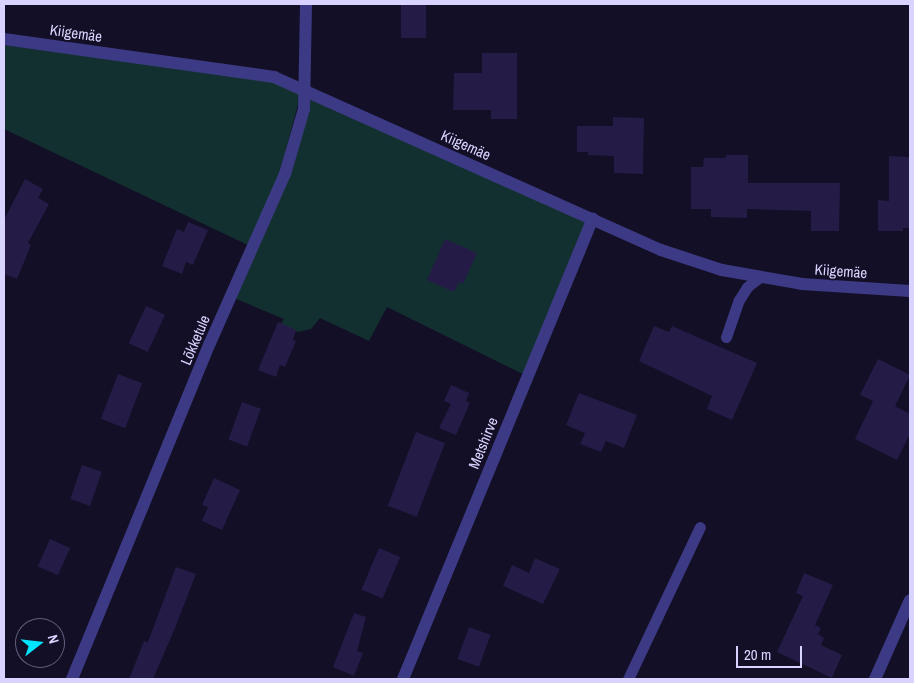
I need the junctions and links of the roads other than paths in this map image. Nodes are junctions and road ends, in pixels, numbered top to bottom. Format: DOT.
graph roads {
  1 [pos="306,4"];
  2 [pos="4,39"];
  3 [pos="304,90"];
  4 [pos="593,219"];
  5 [pos="760,277"];
  6 [pos="910,291"];
  7 [pos="726,337"];
  8 [pos="700,527"];
  9 [pos="910,600"];
  10 [pos="72,679"];
  11 [pos="403,679"];
  12 [pos="628,679"];
  13 [pos="876,679"];
  1 -- 3 [label="street, Lõkketule"];
  2 -- 3 [label="street, Kiigemäe"];
  3 -- 4 [label="street, Kiigemäe"];
  3 -- 10 [label="street, Lõkketule"];
  4 -- 5 [label="street, Kiigemäe"];
  4 -- 11 [label="street, Metshirve"];
  5 -- 6 [label="street, Kiigemäe"];
  5 -- 7 [label="lane"];
  8 -- 12 [label="lane"];
  9 -- 13 [label="street"];
}
